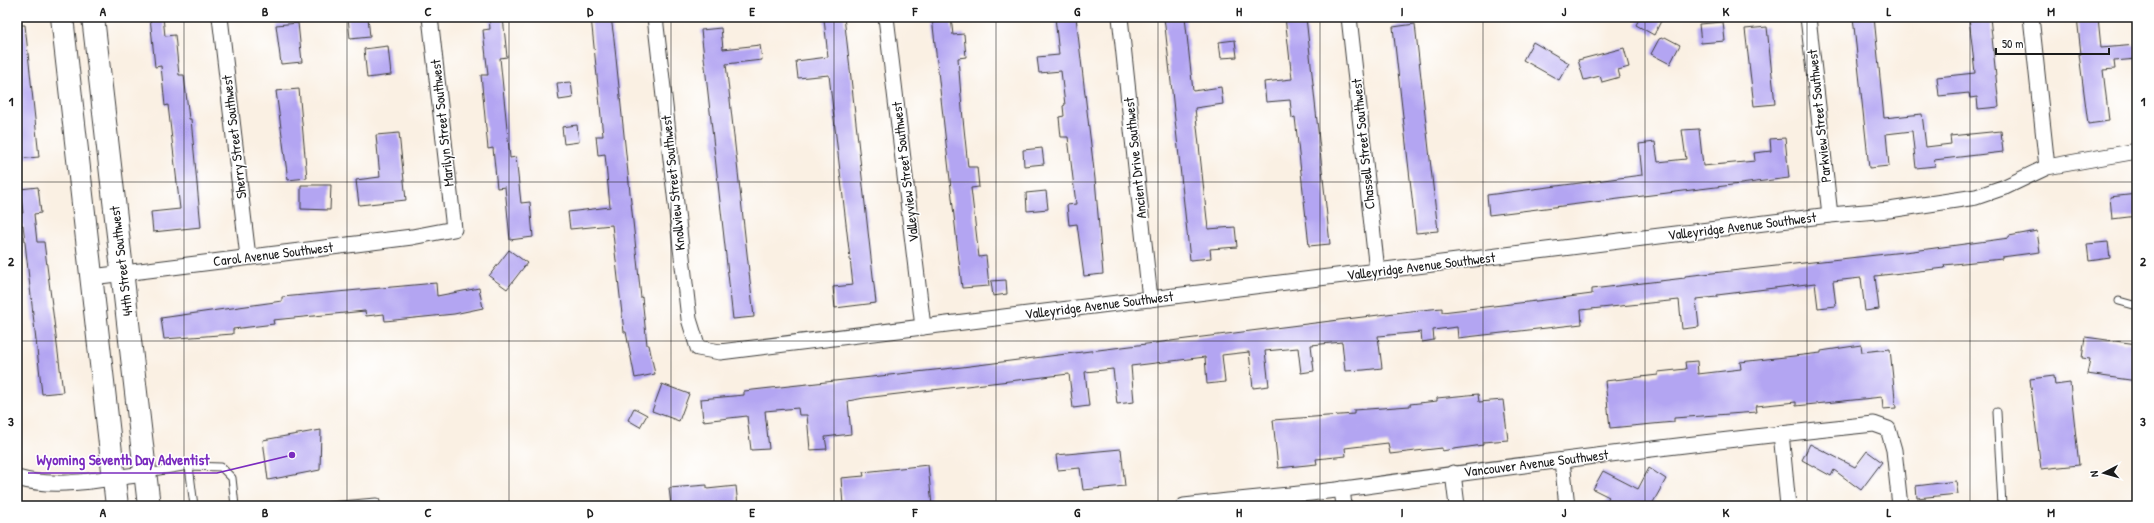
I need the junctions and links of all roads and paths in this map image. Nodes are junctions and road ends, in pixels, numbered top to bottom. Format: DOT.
graph roads {
  1 [pos="62,17"];
  2 [pos="93,17"];
  3 [pos="220,17"];
  4 [pos="430,17"];
  5 [pos="655,17"];
  6 [pos="886,17"];
  7 [pos="1120,17"];
  8 [pos="1349,17"];
  9 [pos="1808,17"];
  10 [pos="2031,17"];
  11 [pos="2137,150"];
  12 [pos="2047,167"];
  13 [pos="1830,215"];
  14 [pos="454,229"];
  15 [pos="248,257"];
  16 [pos="1377,271"];
  17 [pos="123,274"];
  18 [pos="92,277"];
  19 [pos="1150,299"];
  20 [pos="2119,301"];
  21 [pos="2137,306"];
  22 [pos="923,327"];
  23 [pos="698,348"];
  24 [pos="1996,412"];
  25 [pos="1782,433"];
  26 [pos="1562,461"];
  27 [pos="190,466"];
  28 [pos="1453,473"];
  29 [pos="145,474"];
  30 [pos="114,477"];
  31 [pos="17,478"];
  32 [pos="1342,489"];
  33 [pos="376,502"];
  34 [pos="1233,503"];
  35 [pos="117,506"];
  36 [pos="149,506"];
  37 [pos="194,506"];
  38 [pos="235,506"];
  39 [pos="329,506"];
  40 [pos="1184,506"];
  41 [pos="1344,506"];
  42 [pos="1457,506"];
  43 [pos="1567,506"];
  44 [pos="1788,506"];
  45 [pos="1900,506"];
  46 [pos="2002,506"];
  1 -- 18 [label="main road"];
  2 -- 17 [label="main road, 44th Street Southwest"];
  3 -- 15 [label="street, Sherry Street Southwest"];
  4 -- 14 [label="street, Marilyn Street Southwest"];
  5 -- 23 [label="street, Knollview Street Southwest"];
  6 -- 22 [label="street, Valleyview Street Southwest"];
  7 -- 19 [label="street, Ancient Drive Southwest"];
  8 -- 16 [label="street, Chassell Street Southwest"];
  9 -- 13 [label="street, Parkview Street Southwest"];
  10 -- 12 [label="street"];
  11 -- 12 [label="street, Valleyridge Avenue Southwest"];
  12 -- 13 [label="street, Valleyridge Avenue Southwest"];
  13 -- 16 [label="street, Valleyridge Avenue Southwest"];
  14 -- 15 [label="street, Carol Avenue Southwest"];
  15 -- 17 [label="street, Carol Avenue Southwest"];
  16 -- 19 [label="street, Valleyridge Avenue Southwest"];
  17 -- 18 [label="street, Carol Avenue Southwest"];
  17 -- 29 [label="main road, 44th Street Southwest"];
  18 -- 30 [label="main road"];
  19 -- 22 [label="street, Valleyridge Avenue Southwest"];
  20 -- 21 [label="lane"];
  22 -- 23 [label="street, Valleyridge Avenue Southwest"];
  24 -- 46 [label="lane"];
  25 -- 26 [label="street, Vancouver Avenue Southwest"];
  25 -- 44 [label="street"];
  25 -- 45 [label="street, Vancouver Avenue Southwest"];
  26 -- 28 [label="street, Vancouver Avenue Southwest"];
  26 -- 43 [label="street"];
  27 -- 29 [label="lane"];
  27 -- 37 [label="lane"];
  27 -- 38 [label="lane"];
  28 -- 32 [label="street, Vancouver Avenue Southwest"];
  28 -- 42 [label="street"];
  29 -- 30 [label="street"];
  29 -- 36 [label="main road, 44th Street Southwest"];
  30 -- 31 [label="street"];
  30 -- 35 [label="main road"];
  32 -- 34 [label="street, Vancouver Avenue Southwest"];
  32 -- 41 [label="street"];
  33 -- 39 [label="lane"];
  34 -- 40 [label="street, Vancouver Avenue Southwest"];
}
